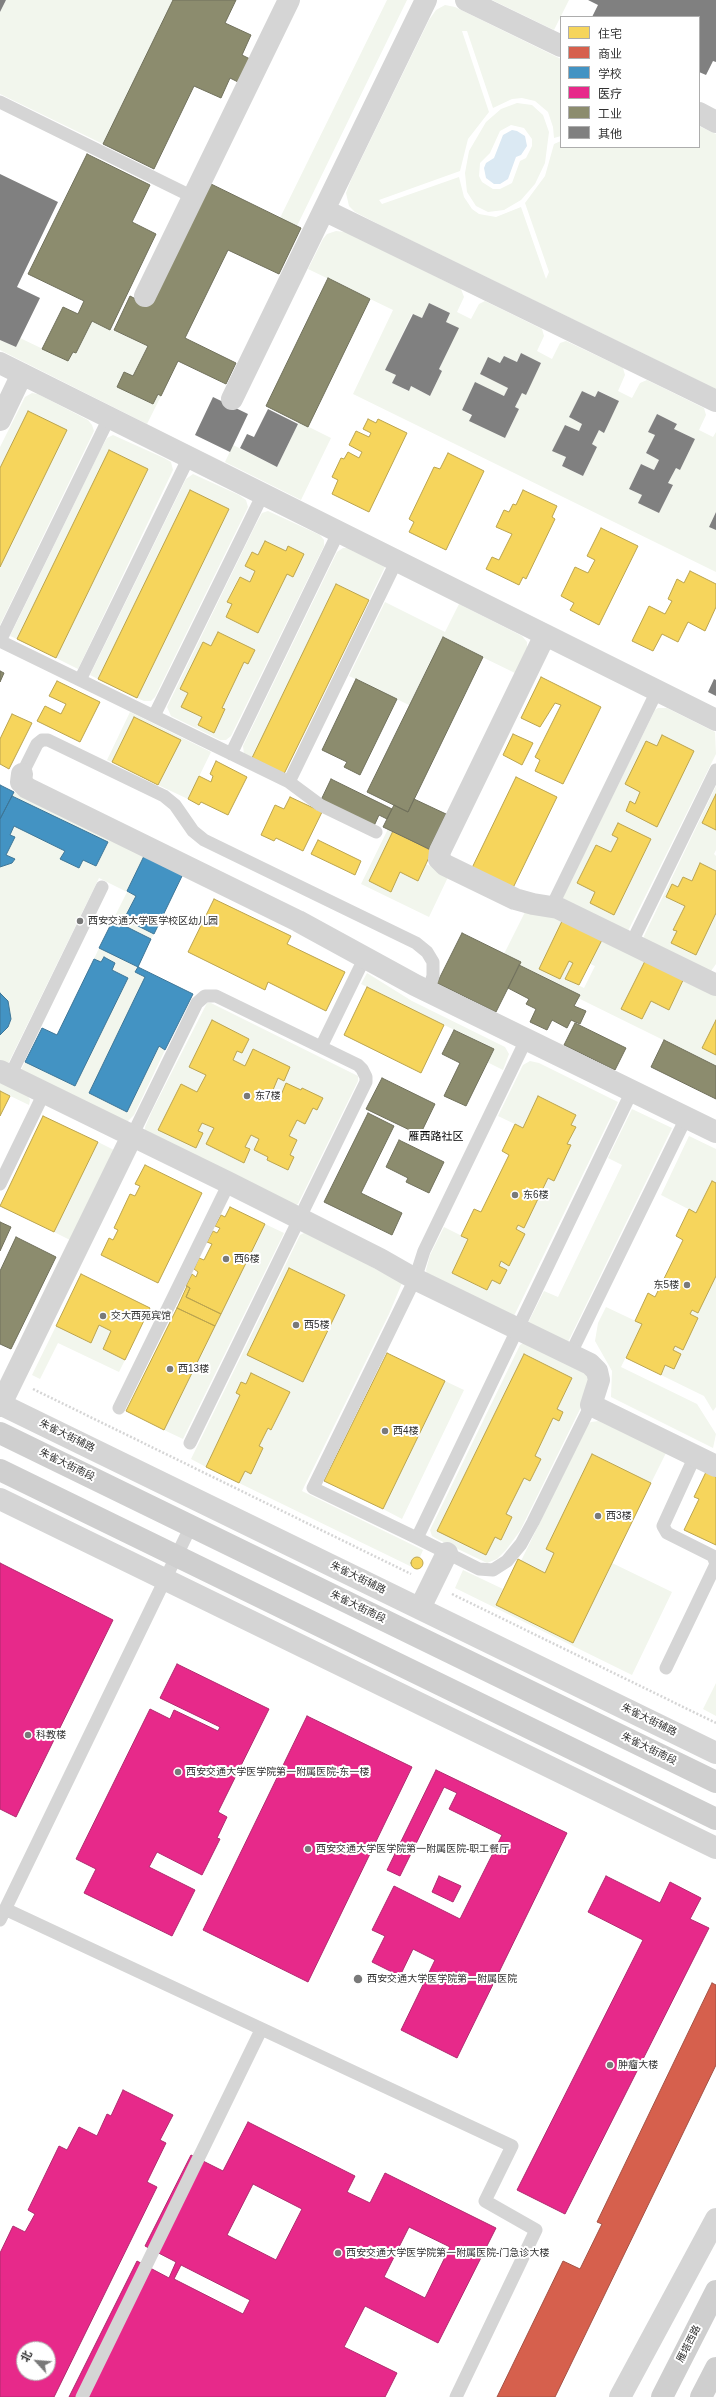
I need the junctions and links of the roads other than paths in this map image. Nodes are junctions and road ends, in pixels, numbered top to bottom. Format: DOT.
graph roads {
  1 [pos="289,0"];
  2 [pos="426,0"];
  3 [pos="466,0"];
  4 [pos="560,46"];
  5 [pos="0,102"];
  6 [pos="700,114"];
  7 [pos="716,122"];
  8 [pos="193,197"];
  9 [pos="324,210"];
  10 [pos="145,296"];
  11 [pos="0,363"];
  12 [pos="22,374"];
  13 [pos="232,399"];
  14 [pos="716,401"];
  15 [pos="109,418"];
  16 [pos="0,420"];
  17 [pos="188,457"];
  18 [pos="263,494"];
  19 [pos="339,531"];
  20 [pos="397,560"];
  21 [pos="545,635"];
  22 [pos="0,641"];
  23 [pos="80,680"];
  24 [pos="657,691"];
  25 [pos="154,716"];
  26 [pos="716,720"];
  27 [pos="231,754"];
  28 [pos="716,770"];
  29 [pos="22,774"];
  30 [pos="289,782"];
  31 [pos="376,832"];
  32 [pos="102,886"];
  33 [pos="552,906"];
  34 [pos="631,944"];
  35 [pos="365,957"];
  36 [pos="715,983"];
  37 [pos="428,992"];
  38 [pos="526,1040"];
  39 [pos="321,1047"];
  40 [pos="5,1074"];
  41 [pos="632,1091"];
  42 [pos="44,1093"];
  43 [pos="686,1118"];
  44 [pos="716,1132"];
  45 [pos="132,1136"];
  46 [pos="229,1183"];
  47 [pos="0,1184"];
  48 [pos="299,1220"];
  49 [pos="415,1279"];
  50 [pos="519,1330"];
  51 [pos="570,1355"];
  52 [pos="0,1405"];
  53 [pos="591,1405"];
  54 [pos="119,1408"];
  55 [pos="0,1433"];
  56 [pos="190,1443"];
  57 [pos="695,1456"];
  58 [pos="716,1466"];
  59 [pos="0,1470"];
  60 [pos="0,1499"];
  61 [pos="191,1526"];
  62 [pos="417,1538"];
  63 [pos="447,1553"];
  64 [pos="176,1556"];
  65 [pos="165,1579"];
  66 [pos="420,1608"];
  67 [pos="666,1668"];
  68 [pos="716,1753"];
  69 [pos="716,1782"];
  70 [pos="716,1819"];
  71 [pos="716,1848"];
  72 [pos="3,1914"];
  73 [pos="261,2030"];
  74 [pos="716,2219"];
  75 [pos="716,2291"];
  76 [pos="716,2368"];
  77 [pos="82,2397"];
  78 [pos="456,2397"];
  79 [pos="620,2397"];
  80 [pos="662,2397"];
  81 [pos="701,2397"];
  1 -- 8 [label="street"];
  2 -- 9 [label="street"];
  3 -- 4 [label="street"];
  5 -- 8 [label="lane"];
  6 -- 7 [label="street"];
  8 -- 10 [label="street"];
  9 -- 13 [label="street"];
  9 -- 14 [label="street"];
  11 -- 12 [label="street"];
  12 -- 15 [label="street"];
  12 -- 16 [label="street"];
  15 -- 17 [label="street"];
  15 -- 22 [label="lane"];
  17 -- 18 [label="street"];
  17 -- 23 [label="lane"];
  18 -- 19 [label="street"];
  18 -- 25 [label="lane"];
  19 -- 20 [label="street"];
  19 -- 27 [label="lane"];
  20 -- 21 [label="street"];
  20 -- 30 [label="lane"];
  21 -- 24 [label="street"];
  21 -- 33 [label="street"];
  22 -- 23 [label="lane"];
  23 -- 25 [label="lane"];
  24 -- 26 [label="street"];
  24 -- 33 [label="lane"];
  25 -- 27 [label="lane"];
  27 -- 30 [label="lane"];
  28 -- 34 [label="lane"];
  29 -- 35 [label="street"];
  29 -- 37 [label="lane"];
  30 -- 31 [label="lane"];
  32 -- 40 [label="lane"];
  33 -- 34 [label="street"];
  34 -- 36 [label="street"];
  35 -- 37 [label="street"];
  35 -- 39 [label="lane"];
  37 -- 38 [label="street"];
  38 -- 41 [label="street"];
  38 -- 49 [label="lane"];
  39 -- 45 [label="lane"];
  39 -- 48 [label="lane"];
  40 -- 42 [label="street"];
  41 -- 43 [label="street"];
  41 -- 50 [label="lane"];
  42 -- 45 [label="street"];
  42 -- 47 [label="lane"];
  43 -- 44 [label="street"];
  43 -- 51 [label="lane"];
  45 -- 46 [label="street"];
  45 -- 52 [label="street"];
  46 -- 48 [label="street"];
  46 -- 54 [label="lane"];
  48 -- 49 [label="street"];
  48 -- 56 [label="lane"];
  49 -- 50 [label="street"];
  49 -- 62 [label="lane"];
  50 -- 51 [label="street"];
  50 -- 62 [label="lane"];
  51 -- 53 [label="street"];
  52 -- 66 [label="street, 朱雀大街辅路"];
  53 -- 57 [label="street"];
  53 -- 63 [label="lane"];
  55 -- 61 [label="main road, 朱雀大街南段"];
  57 -- 58 [label="street"];
  57 -- 67 [label="lane"];
  59 -- 64 [label="main road"];
  60 -- 65 [label="street"];
  61 -- 64 [label="lane"];
  61 -- 69 [label="main road, 朱雀大街南段"];
  62 -- 63 [label="lane"];
  63 -- 66 [label="street"];
  64 -- 65 [label="lane"];
  64 -- 70 [label="main road"];
  65 -- 71 [label="street"];
  65 -- 72 [label="lane"];
  66 -- 68 [label="street, 朱雀大街辅路"];
  72 -- 73 [label="lane"];
  73 -- 77 [label="lane"];
  73 -- 78 [label="lane"];
  74 -- 79 [label="street"];
  75 -- 80 [label="main road, 雁塔西路"];
  76 -- 81 [label="main road"];
}
